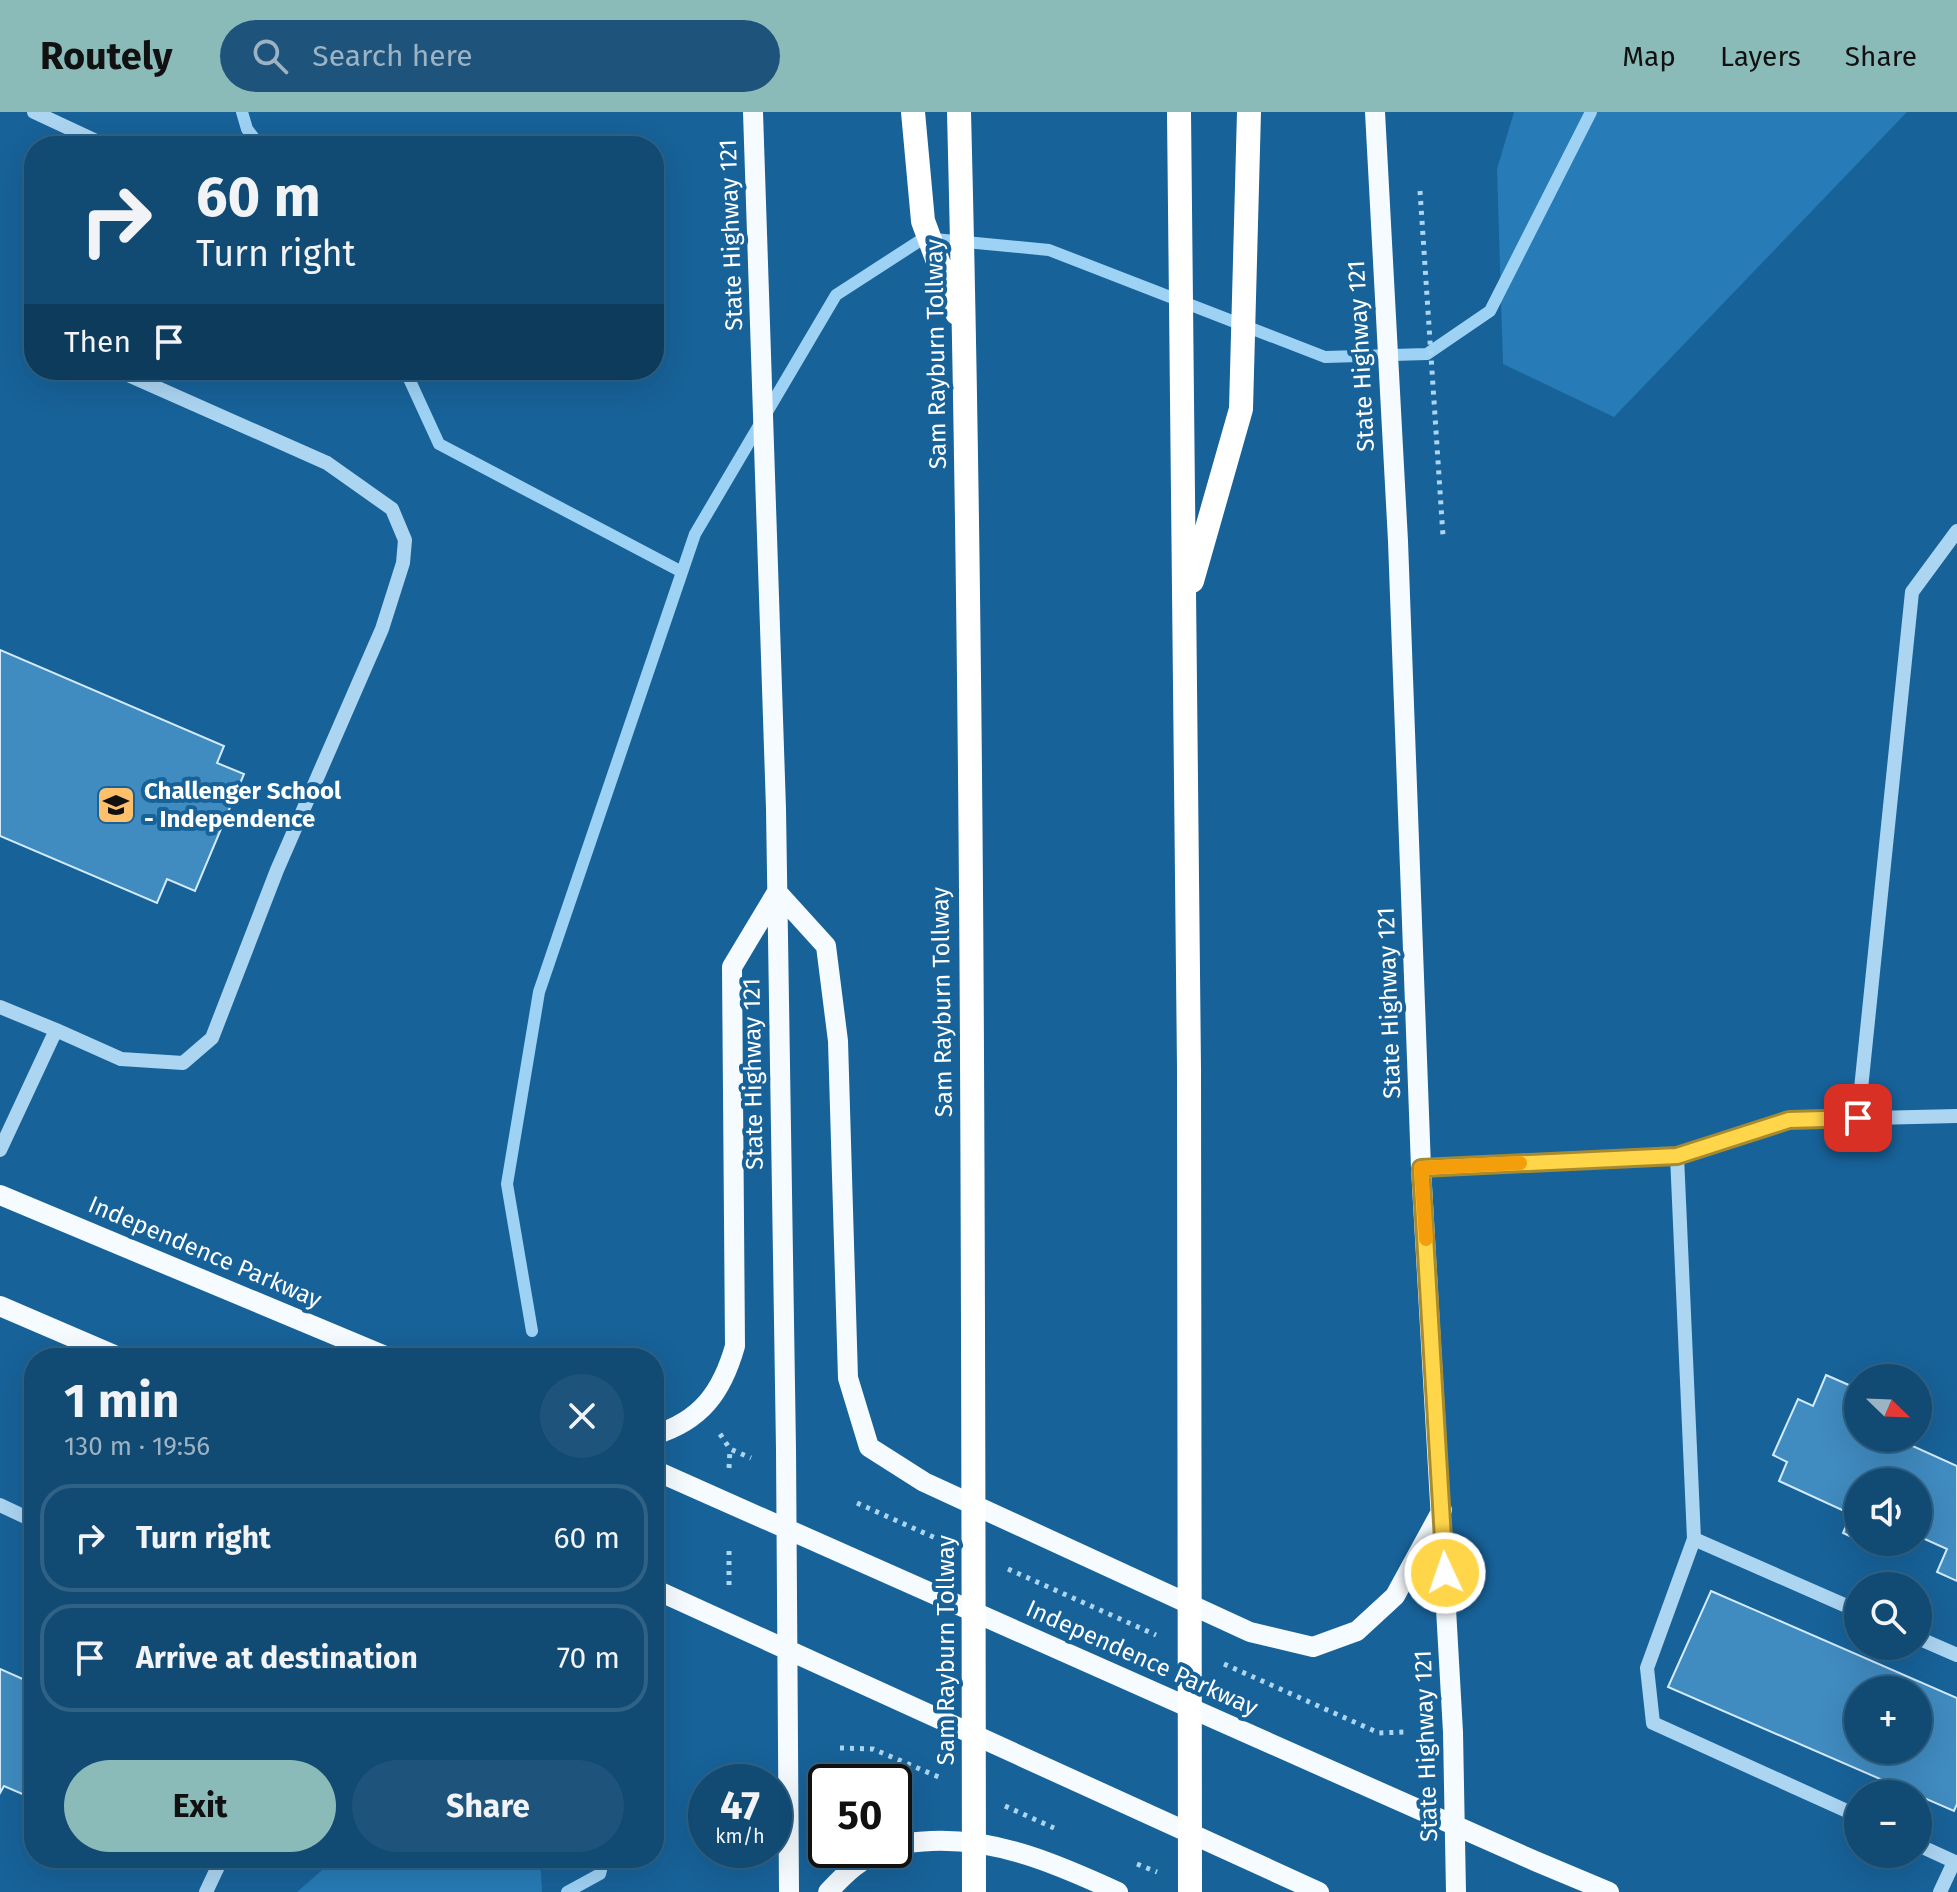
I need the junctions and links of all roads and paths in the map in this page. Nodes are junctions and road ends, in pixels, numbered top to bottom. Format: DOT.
graph roads {
  1 [pos="34,112"];
  2 [pos="753,112"];
  3 [pos="913,112"];
  4 [pos="959,112"];
  5 [pos="1179,112"];
  6 [pos="1249,112"];
  7 [pos="1375,112"];
  8 [pos="86,136"];
  9 [pos="1420,191"];
  10 [pos="965,334"];
  11 [pos="140,380"];
  12 [pos="1957,531"];
  13 [pos="1443,536"];
  14 [pos="1185,606"];
  15 [pos="777,892"];
  16 [pos="0,1007"];
  17 [pos="56,1030"];
  18 [pos="1957,1116"];
  19 [pos="1858,1118"];
  20 [pos="0,1150"];
  21 [pos="1677,1156"];
  22 [pos="1421,1168"];
  23 [pos="0,1195"];
  24 [pos="0,1306"];
  25 [pos="98,1348"];
  26 [pos="366,1348"];
  27 [pos="664,1430"];
  28 [pos="751,1458"];
  29 [pos="729,1468"];
  30 [pos="664,1474"];
  31 [pos="857,1503"];
  32 [pos="0,1505"];
  33 [pos="1442,1509"];
  34 [pos="24,1516"];
  35 [pos="786,1528"];
  36 [pos="1694,1539"];
  37 [pos="944,1541"];
  38 [pos="729,1547"];
  39 [pos="1002,1567"];
  40 [pos="729,1585"];
  41 [pos="664,1594"];
  42 [pos="1844,1605"];
  43 [pos="1162,1637"];
  44 [pos="1932,1644"];
  45 [pos="788,1651"];
  46 [pos="1957,1655"];
  47 [pos="1220,1662"];
  48 [pos="1405,1732"];
  49 [pos="840,1748"];
  50 [pos="945,1780"];
  51 [pos="1002,1805"];
  52 [pos="1844,1810"];
  53 [pos="1455,1825"];
  54 [pos="1059,1830"];
  55 [pos="912,1843"];
  56 [pos="1932,1851"];
  57 [pos="1131,1861"];
  58 [pos="1955,1862"];
  59 [pos="217,1868"];
  60 [pos="853,1868"];
  61 [pos="1159,1873"];
  62 [pos="206,1892"];
  63 [pos="789,1892"];
  64 [pos="828,1892"];
  65 [pos="974,1892"];
  66 [pos="1118,1892"];
  67 [pos="1190,1892"];
  68 [pos="1319,1892"];
  69 [pos="1456,1892"];
  70 [pos="1609,1892"];
  71 [pos="1940,1892"];
  1 -- 8 [label="lane"];
  2 -- 15 [label="main road, State Highway 121"];
  3 -- 10 [label="highway"];
  4 -- 10 [label="highway, Sam Rayburn Tollway"];
  5 -- 14 [label="highway"];
  6 -- 14 [label="highway"];
  7 -- 22 [label="main road, State Highway 121"];
  9 -- 13 [label="path"];
  10 -- 65 [label="highway, Sam Rayburn Tollway"];
  11 -- 17 [label="lane"];
  12 -- 19 [label="lane"];
  14 -- 67 [label="highway"];
  15 -- 27 [label="main road"];
  15 -- 33 [label="main road"];
  15 -- 35 [label="main road, State Highway 121"];
  16 -- 17 [label="lane"];
  17 -- 20 [label="lane"];
  18 -- 19 [label="lane"];
  19 -- 21 [label="lane"];
  21 -- 22 [label="lane"];
  21 -- 36 [label="lane"];
  22 -- 33 [label="main road, State Highway 121"];
  23 -- 26 [label="main road, Independence Parkway"];
  24 -- 25 [label="main road"];
  28 -- 29 [label="path"];
  30 -- 35 [label="main road, Independence Parkway"];
  31 -- 37 [label="path"];
  32 -- 34 [label="lane"];
  33 -- 53 [label="main road, State Highway 121"];
  35 -- 45 [label="main road, State Highway 121"];
  35 -- 53 [label="main road, Independence Parkway"];
  36 -- 42 [label="lane"];
  36 -- 52 [label="lane"];
  38 -- 40 [label="path"];
  39 -- 43 [label="path"];
  41 -- 45 [label="main road"];
  44 -- 46 [label="lane"];
  45 -- 63 [label="main road, State Highway 121"];
  45 -- 68 [label="main road"];
  47 -- 48 [label="path"];
  49 -- 50 [label="path"];
  51 -- 54 [label="path"];
  53 -- 69 [label="main road, State Highway 121"];
  53 -- 70 [label="main road, Independence Parkway"];
  55 -- 66 [label="main road"];
  56 -- 58 [label="lane"];
  57 -- 61 [label="path"];
  58 -- 71 [label="lane"];
  59 -- 62 [label="lane"];
  60 -- 64 [label="main road"];
}
